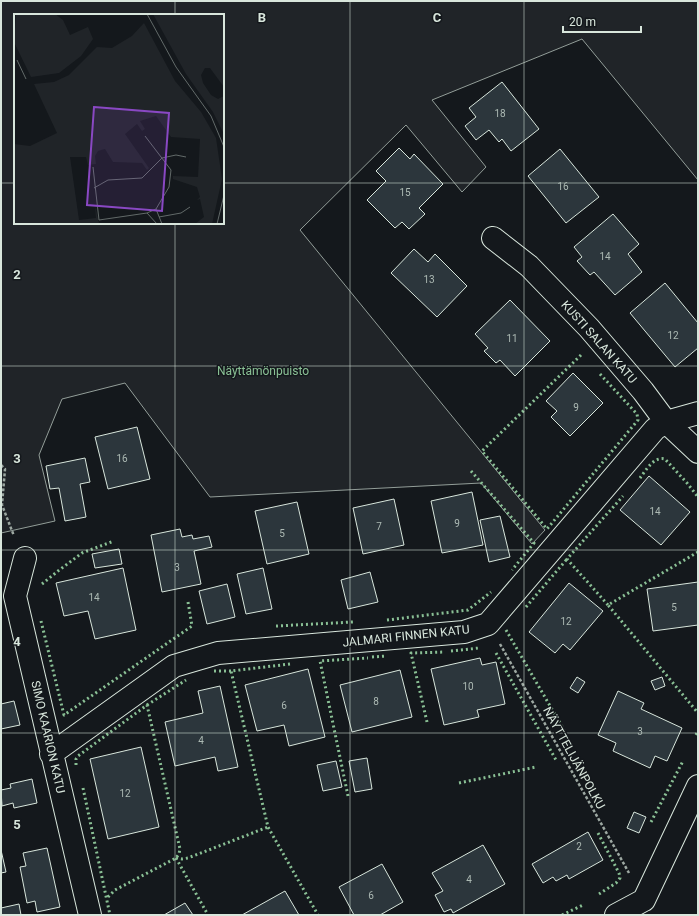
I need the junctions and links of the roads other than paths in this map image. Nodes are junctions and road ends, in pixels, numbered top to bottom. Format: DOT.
graph roads {
  1 [pos="493,238"];
  2 [pos="698,413"];
  3 [pos="666,422"];
  4 [pos="698,452"];
  5 [pos="25,558"];
  6 [pos="51,754"];
  7 [pos="698,786"];
  8 [pos="647,907"];
  9 [pos="90,915"];
  10 [pos="616,915"];
  1 -- 3 [label="street, KUSTI SALAN KATU"];
  2 -- 3 [label="street"];
  3 -- 4 [label="street, KUSTI SALAN KATU"];
  3 -- 6 [label="street, JALMARI FINNEN KATU"];
  5 -- 6 [label="street, SIMO KAARION KATU"];
  6 -- 9 [label="street, SIMO KAARION KATU"];
  7 -- 8 [label="street"];
  8 -- 10 [label="street"];
}
